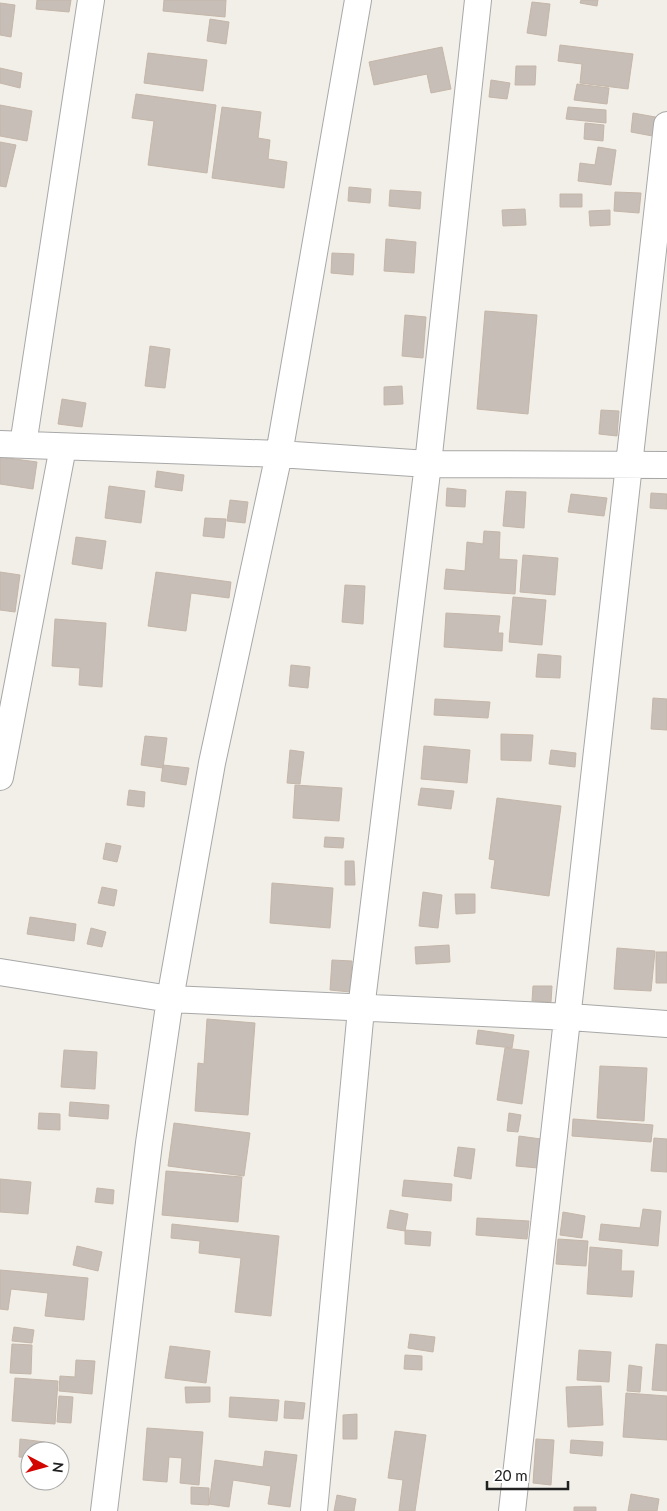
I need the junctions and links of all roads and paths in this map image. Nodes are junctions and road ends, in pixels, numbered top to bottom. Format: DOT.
graph roads {
  1 [pos="91,0"];
  2 [pos="358,0"];
  3 [pos="478,0"];
  4 [pos="667,125"];
  5 [pos="12,445"];
  6 [pos="63,447"];
  7 [pos="279,454"];
  8 [pos="428,464"];
  9 [pos="632,465"];
  10 [pos="667,466"];
  11 [pos="0,777"];
  12 [pos="0,972"];
  13 [pos="170,999"];
  14 [pos="361,1009"];
  15 [pos="570,1017"];
  16 [pos="667,1024"];
  17 [pos="104,1511"];
  18 [pos="314,1511"];
  19 [pos="512,1511"];
  1 -- 5 [label="street"];
  2 -- 7 [label="street"];
  3 -- 8 [label="street"];
  4 -- 9 [label="street"];
  5 -- 6 [label="street"];
  6 -- 7 [label="street"];
  6 -- 11 [label="street"];
  7 -- 8 [label="street"];
  7 -- 13 [label="street"];
  8 -- 9 [label="street"];
  8 -- 14 [label="street"];
  9 -- 10 [label="street"];
  9 -- 15 [label="street"];
  12 -- 13 [label="street"];
  13 -- 14 [label="street"];
  13 -- 17 [label="street"];
  14 -- 15 [label="street"];
  14 -- 18 [label="street"];
  15 -- 16 [label="street"];
  15 -- 19 [label="street"];
}
